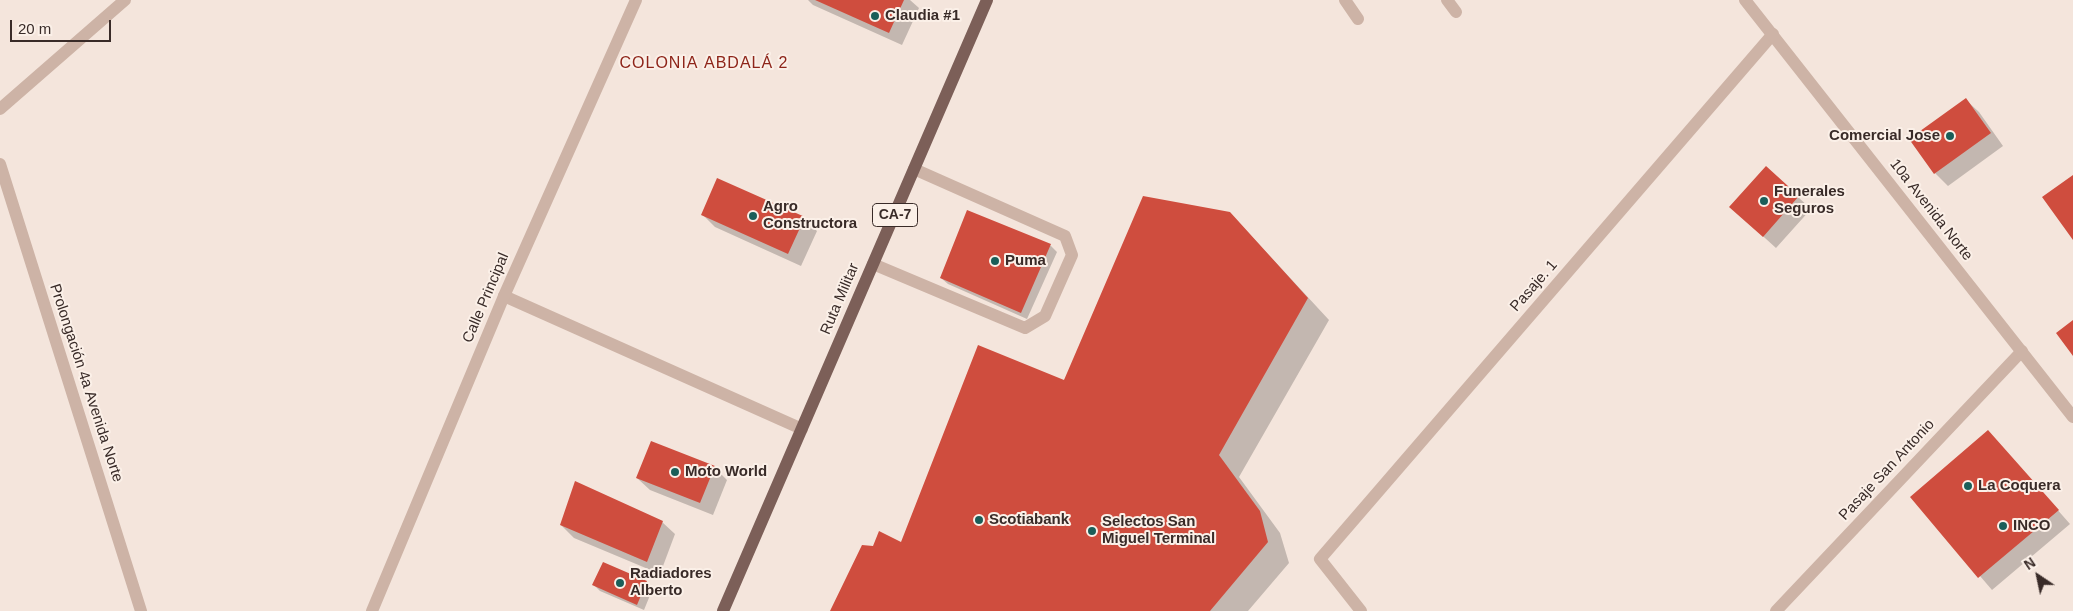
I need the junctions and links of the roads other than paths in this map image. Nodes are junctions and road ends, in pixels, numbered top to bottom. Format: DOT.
graph roads {
  1 [pos="124,0"];
  2 [pos="636,0"];
  3 [pos="988,0"];
  4 [pos="1345,0"];
  5 [pos="1447,0"];
  6 [pos="1745,0"];
  7 [pos="1456,12"];
  8 [pos="1358,19"];
  9 [pos="1773,34"];
  10 [pos="0,109"];
  11 [pos="0,164"];
  12 [pos="914,169"];
  13 [pos="873,264"];
  14 [pos="504,296"];
  15 [pos="2022,351"];
  16 [pos="2073,417"];
  17 [pos="802,429"];
  18 [pos="141,611"];
  19 [pos="372,611"];
  20 [pos="723,611"];
  21 [pos="1361,611"];
  22 [pos="1776,611"];
  1 -- 10 [label="street"];
  2 -- 14 [label="street, Calle Principal"];
  3 -- 12 [label="main road, Ruta Militar / CA-7"];
  4 -- 8 [label="street"];
  5 -- 7 [label="street"];
  6 -- 9 [label="street, 10a Avenida Norte"];
  9 -- 15 [label="street, 10a Avenida Norte"];
  9 -- 21 [label="street, Pasaje. 1"];
  11 -- 18 [label="street, Prolongación 4a Avenida Norte"];
  12 -- 13 [label="main road, Ruta Militar / CA-7"];
  12 -- 13 [label="street"];
  13 -- 17 [label="main road, Ruta Militar / CA-7"];
  14 -- 17 [label="street"];
  14 -- 19 [label="street, Calle Principal"];
  15 -- 16 [label="street, 10a Avenida Norte"];
  15 -- 22 [label="street, Pasaje San Antonio"];
  17 -- 20 [label="main road, Ruta Militar / CA-7"];
}
